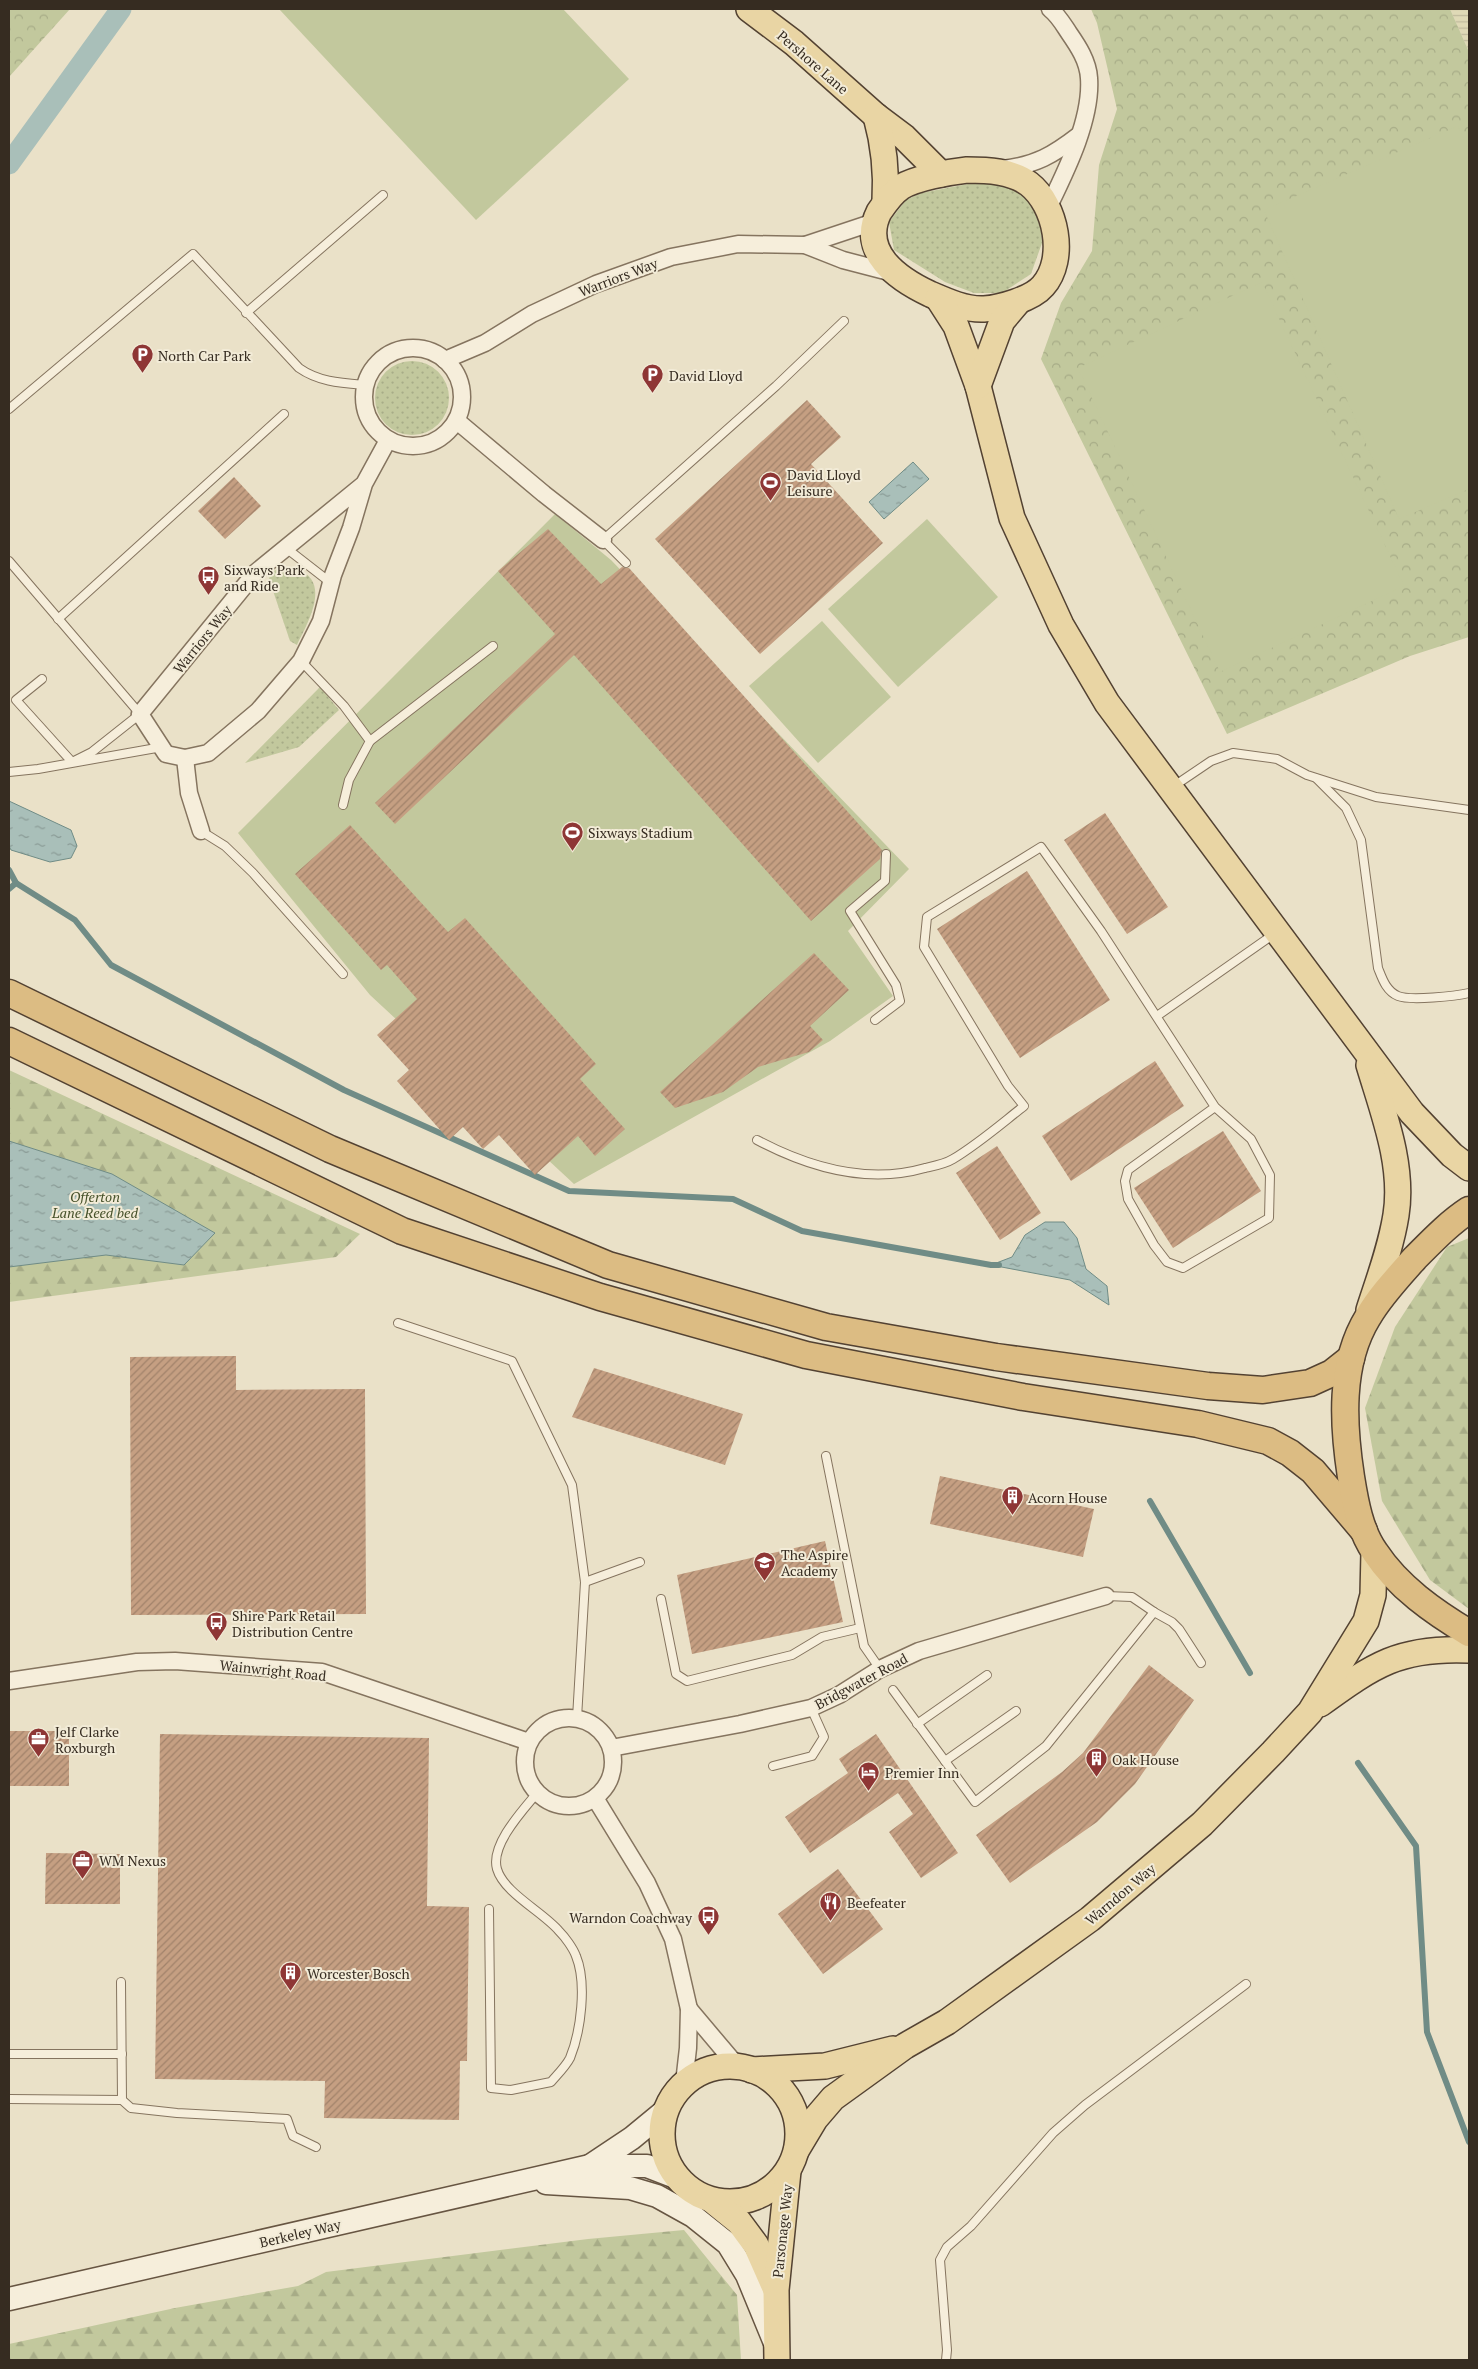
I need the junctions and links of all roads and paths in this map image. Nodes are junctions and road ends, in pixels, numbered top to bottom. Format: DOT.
graph roads {
  1 [pos="749,9"];
  2 [pos="1050,9"];
  3 [pos="876,116"];
  4 [pos="1079,135"];
  5 [pos="993,170"];
  6 [pos="941,174"];
  7 [pos="383,194"];
  8 [pos="1048,206"];
  9 [pos="880,212"];
  10 [pos="805,245"];
  11 [pos="893,273"];
  12 [pos="938,298"];
  13 [pos="1018,302"];
  14 [pos="246,312"];
  15 [pos="844,321"];
  16 [pos="445,360"];
  17 [pos="366,385"];
  18 [pos="978,386"];
  19 [pos="9,409"];
  20 [pos="284,414"];
  21 [pos="457,421"];
  22 [pos="388,440"];
  23 [pos="364,484"];
  24 [pos="602,540"];
  25 [pos="286,548"];
  26 [pos="9,561"];
  27 [pos="626,564"];
  28 [pos="331,582"];
  29 [pos="58,619"];
  30 [pos="493,646"];
  31 [pos="300,661"];
  32 [pos="42,679"];
  33 [pos="140,714"];
  34 [pos="370,741"];
  35 [pos="162,747"];
  36 [pos="185,758"];
  37 [pos="72,762"];
  38 [pos="9,772"];
  39 [pos="1316,778"];
  40 [pos="1170,788"];
  41 [pos="342,806"];
  42 [pos="1469,810"];
  43 [pos="201,832"];
  44 [pos="886,854"];
  45 [pos="1278,932"];
  46 [pos="343,974"];
  47 [pos="9,993"];
  48 [pos="1469,993"];
  49 [pos="1157,1016"];
  50 [pos="875,1020"];
  51 [pos="9,1041"];
  52 [pos="1365,1051"];
  53 [pos="1215,1107"];
  54 [pos="757,1140"];
  55 [pos="1469,1168"];
  56 [pos="1469,1210"];
  57 [pos="1367,1318"];
  58 [pos="398,1323"];
  59 [pos="1351,1358"];
  60 [pos="826,1456"];
  61 [pos="1369,1541"];
  62 [pos="640,1562"];
  63 [pos="585,1582"];
  64 [pos="1106,1596"];
  65 [pos="661,1599"];
  66 [pos="1154,1612"];
  67 [pos="860,1628"];
  68 [pos="1469,1633"];
  69 [pos="1469,1650"];
  70 [pos="1201,1663"];
  71 [pos="880,1669"];
  72 [pos="987,1674"];
  73 [pos="9,1681"];
  74 [pos="892,1690"];
  75 [pos="811,1708"];
  76 [pos="1016,1711"];
  77 [pos="1310,1712"];
  78 [pos="577,1718"];
  79 [pos="917,1724"];
  80 [pos="529,1742"];
  81 [pos="611,1748"];
  82 [pos="945,1761"];
  83 [pos="773,1766"];
  84 [pos="537,1793"];
  85 [pos="595,1798"];
  86 [pos="489,1909"];
  87 [pos="121,1982"];
  88 [pos="1246,1984"];
  89 [pos="689,2009"];
  90 [pos="905,2046"];
  91 [pos="9,2054"];
  92 [pos="122,2054"];
  93 [pos="745,2068"];
  94 [pos="684,2083"];
  95 [pos="9,2099"];
  96 [pos="122,2100"];
  97 [pos="666,2110"];
  98 [pos="316,2147"];
  99 [pos="793,2160"];
  100 [pos="590,2166"];
  101 [pos="678,2178"];
  102 [pos="524,2182"];
  103 [pos="713,2201"];
  104 [pos="776,2290"];
  105 [pos="9,2299"];
  106 [pos="777,2355"];
  107 [pos="946,2360"];
  1 -- 3 [label="main road, Pershore Lane"];
  2 -- 4 [label="street"];
  3 -- 6 [label="main road, Pershore Lane"];
  3 -- 9 [label="main road"];
  4 -- 5 [label="street"];
  4 -- 8 [label="street"];
  5 -- 6 [label="main road"];
  5 -- 8 [label="main road"];
  6 -- 9 [label="main road"];
  7 -- 14 [label="lane"];
  8 -- 13 [label="main road"];
  9 -- 10 [label="street, Warriors Way"];
  9 -- 11 [label="main road"];
  10 -- 11 [label="street, Warriors Way"];
  10 -- 16 [label="street, Warriors Way"];
  11 -- 12 [label="main road"];
  12 -- 13 [label="main road"];
  12 -- 18 [label="main road"];
  13 -- 18 [label="main road"];
  14 -- 17 [label="lane"];
  14 -- 19 [label="lane"];
  15 -- 24 [label="lane"];
  16 -- 17 [label="street"];
  16 -- 21 [label="street"];
  17 -- 22 [label="street"];
  18 -- 40 [label="main road"];
  20 -- 29 [label="lane"];
  21 -- 22 [label="street"];
  21 -- 24 [label="street"];
  22 -- 23 [label="street, Warriors Way"];
  23 -- 25 [label="street, Warriors Way"];
  23 -- 28 [label="street, Warriors Way"];
  24 -- 27 [label="lane"];
  25 -- 28 [label="lane"];
  25 -- 33 [label="street, Warriors Way"];
  26 -- 29 [label="lane"];
  28 -- 31 [label="street, Warriors Way"];
  29 -- 33 [label="lane"];
  30 -- 34 [label="lane"];
  31 -- 34 [label="lane"];
  31 -- 36 [label="street, Warriors Way"];
  32 -- 37 [label="lane"];
  33 -- 35 [label="street"];
  33 -- 37 [label="lane"];
  34 -- 41 [label="lane"];
  35 -- 36 [label="street"];
  35 -- 37 [label="lane"];
  36 -- 43 [label="street"];
  37 -- 38 [label="lane"];
  39 -- 40 [label="lane"];
  39 -- 42 [label="lane"];
  39 -- 48 [label="lane"];
  40 -- 45 [label="main road"];
  43 -- 46 [label="lane"];
  44 -- 50 [label="lane"];
  45 -- 49 [label="lane"];
  45 -- 52 [label="main road"];
  47 -- 59 [label="highway"];
  49 -- 53 [label="lane"];
  49 -- 54 [label="lane"];
  51 -- 61 [label="highway"];
  52 -- 55 [label="main road"];
  52 -- 57 [label="main road"];
  53 -- 53 [label="lane"];
  56 -- 57 [label="highway"];
  57 -- 59 [label="highway"];
  58 -- 63 [label="lane"];
  59 -- 61 [label="highway"];
  60 -- 67 [label="lane"];
  61 -- 68 [label="highway"];
  61 -- 77 [label="main road, Warndon Way"];
  62 -- 63 [label="lane"];
  63 -- 78 [label="lane"];
  64 -- 66 [label="lane"];
  64 -- 71 [label="street, Bridgwater Road"];
  65 -- 67 [label="lane"];
  66 -- 70 [label="lane"];
  66 -- 82 [label="lane"];
  67 -- 71 [label="lane"];
  69 -- 77 [label="main road, Warndon Way"];
  71 -- 75 [label="street, Bridgwater Road"];
  72 -- 79 [label="lane"];
  73 -- 80 [label="street, Wainwright Road"];
  74 -- 79 [label="lane"];
  75 -- 81 [label="street, Bridgwater Road"];
  75 -- 83 [label="lane"];
  76 -- 82 [label="lane"];
  77 -- 90 [label="main road, Warndon Way"];
  78 -- 80 [label="street"];
  78 -- 81 [label="street"];
  79 -- 82 [label="lane"];
  80 -- 84 [label="street"];
  81 -- 85 [label="street"];
  84 -- 85 [label="street"];
  84 -- 86 [label="lane"];
  85 -- 89 [label="street"];
  87 -- 92 [label="lane"];
  88 -- 107 [label="lane"];
  89 -- 93 [label="street"];
  89 -- 94 [label="street"];
  90 -- 93 [label="main road, Warndon Way"];
  90 -- 99 [label="main road, Warndon Way"];
  91 -- 92 [label="lane"];
  92 -- 96 [label="lane"];
  93 -- 94 [label="main road"];
  93 -- 99 [label="main road"];
  94 -- 97 [label="main road"];
  95 -- 96 [label="lane"];
  96 -- 98 [label="lane"];
  97 -- 100 [label="main road, Berkeley Way"];
  97 -- 101 [label="main road"];
  99 -- 103 [label="main road"];
  99 -- 104 [label="main road, Parsonage Way"];
  100 -- 101 [label="main road, Berkeley Way"];
  100 -- 102 [label="main road, Berkeley Way"];
  101 -- 103 [label="main road"];
  102 -- 105 [label="main road, Berkeley Way"];
  102 -- 106 [label="main road"];
  103 -- 104 [label="main road, Parsonage Way"];
  104 -- 106 [label="main road, Parsonage Way"];
}
